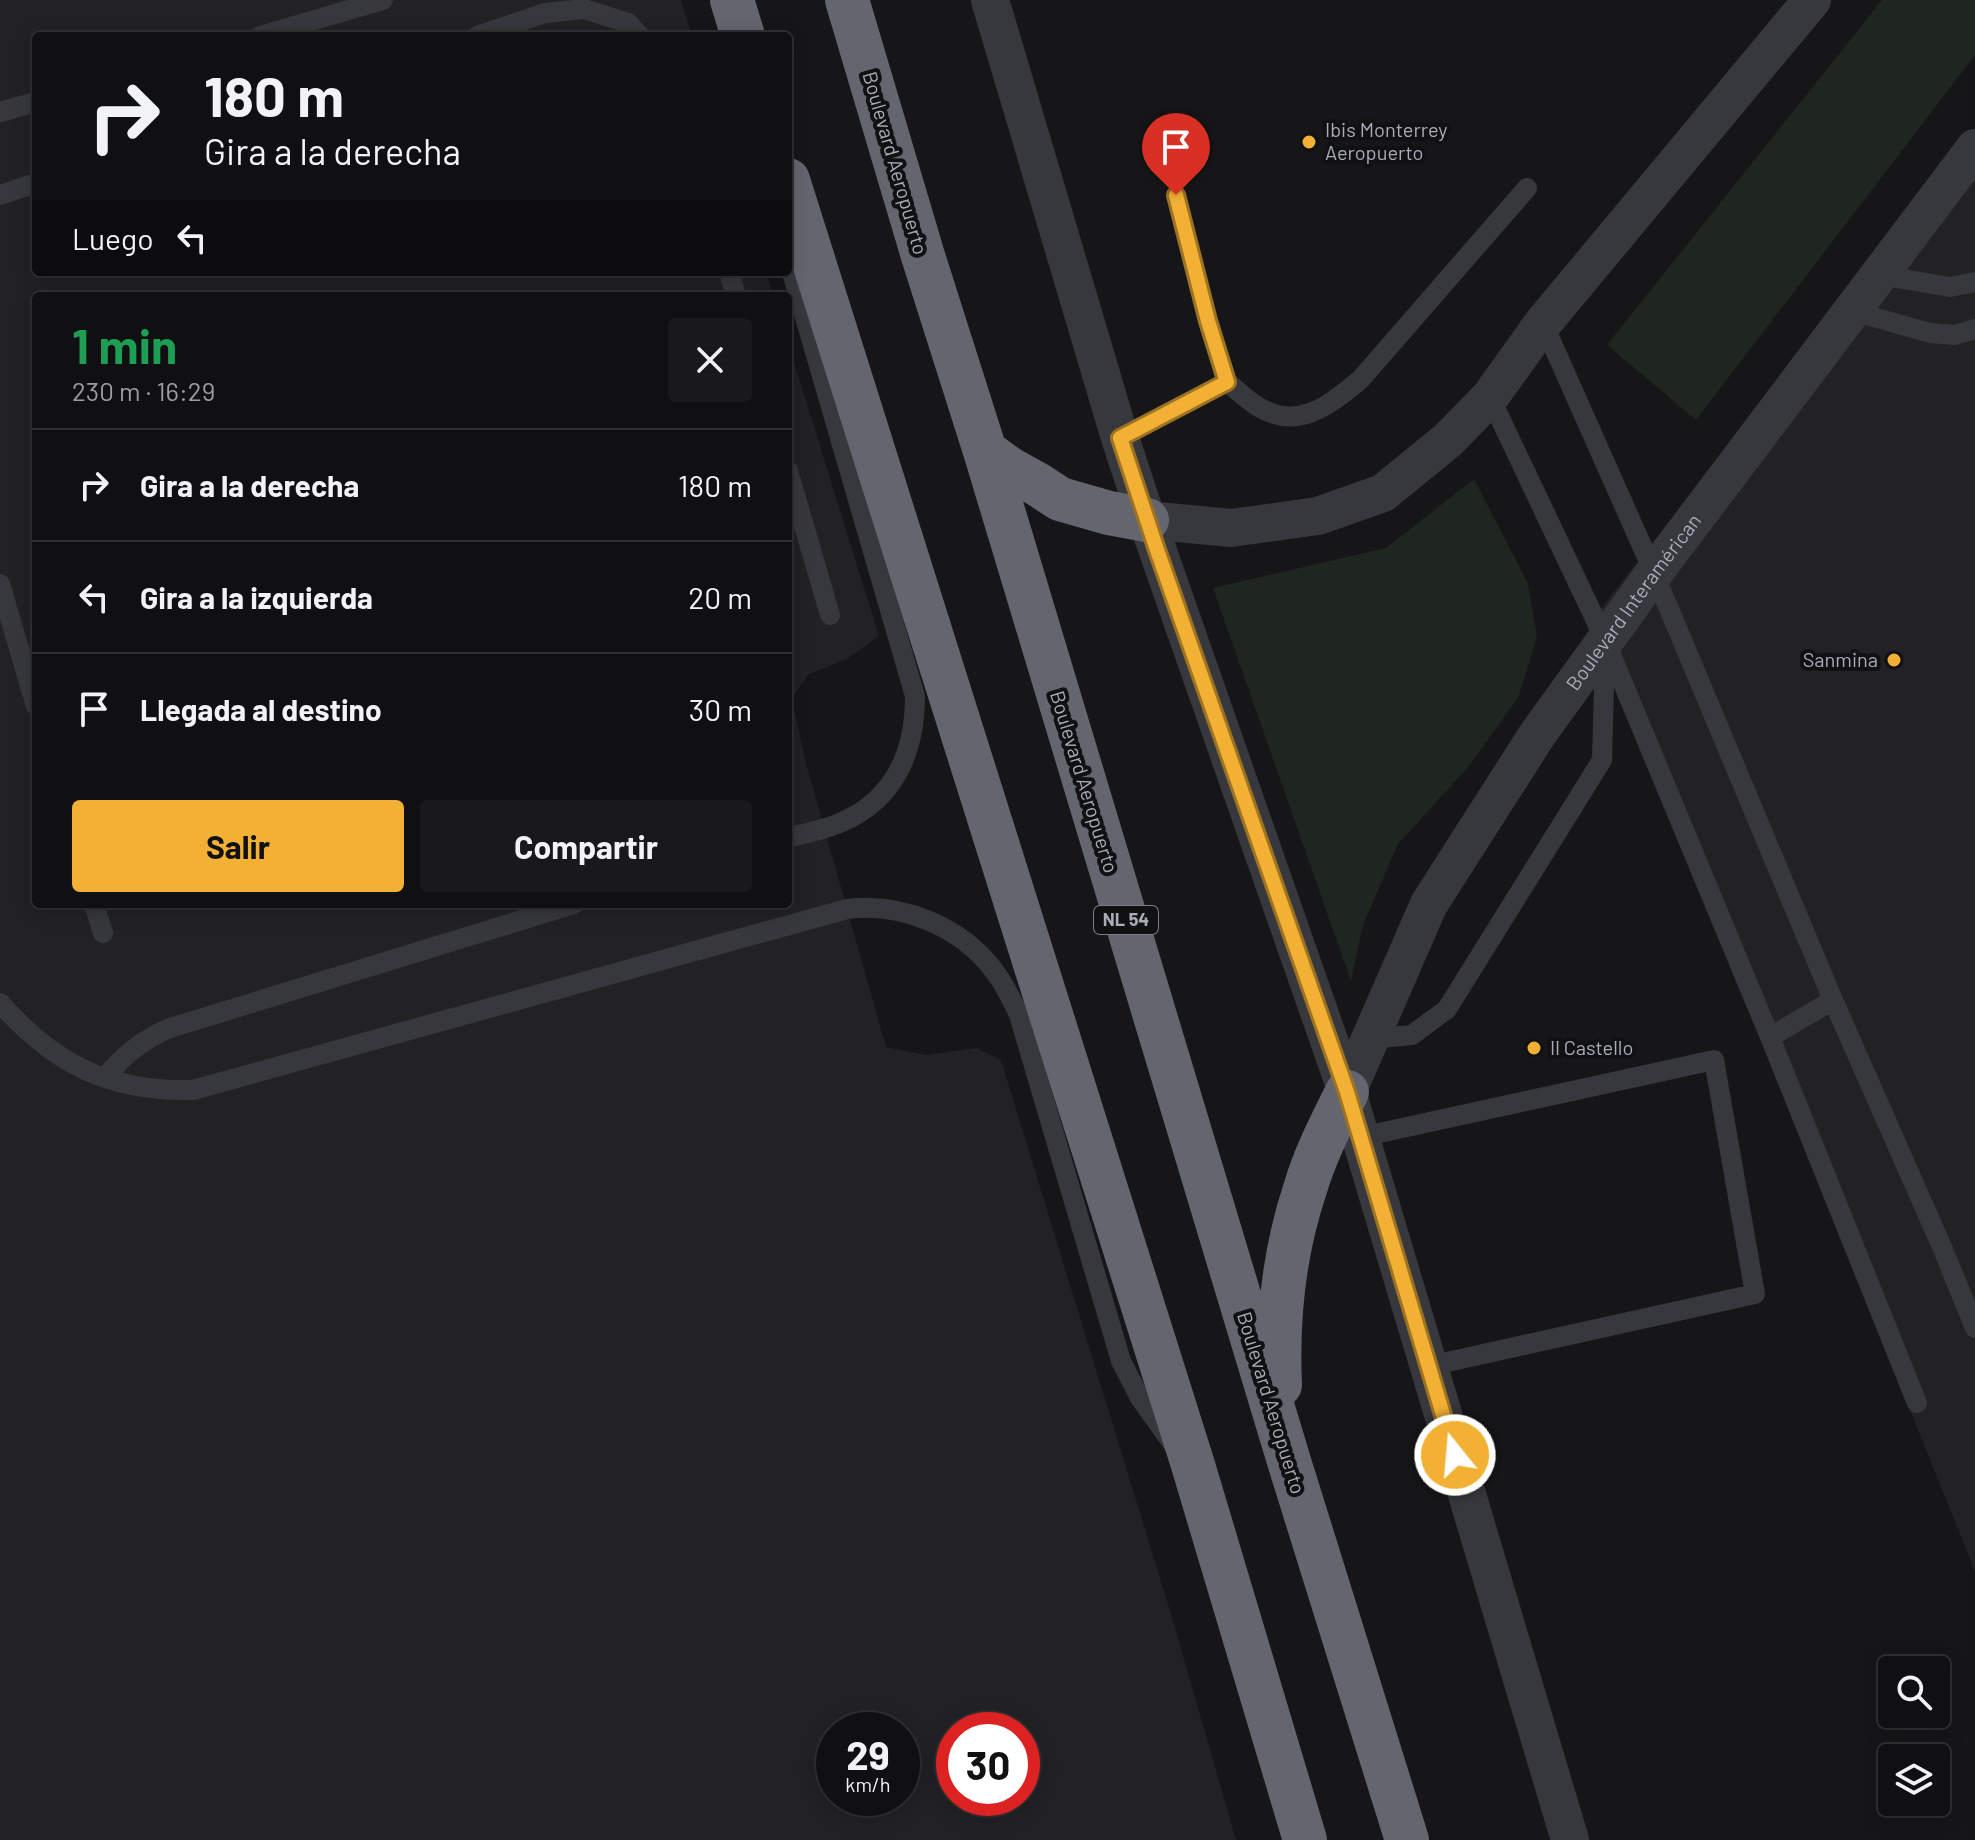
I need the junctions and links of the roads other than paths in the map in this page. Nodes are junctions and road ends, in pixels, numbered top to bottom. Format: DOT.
graph roads {
  1 [pos="383,0"];
  2 [pos="732,0"];
  3 [pos="847,0"];
  4 [pos="990,0"];
  5 [pos="1812,0"];
  6 [pos="274,32"];
  7 [pos="489,32"];
  8 [pos="636,32"];
  9 [pos="742,32"];
  10 [pos="32,103"];
  11 [pos="0,112"];
  12 [pos="1975,148"];
  13 [pos="32,184"];
  14 [pos="1527,188"];
  15 [pos="792,193"];
  16 [pos="0,195"];
  17 [pos="1176,195"];
  18 [pos="792,273"];
  19 [pos="1879,275"];
  20 [pos="1975,282"];
  21 [pos="1852,311"];
  22 [pos="1543,323"];
  23 [pos="1975,329"];
  24 [pos="1227,382"];
  25 [pos="1490,397"];
  26 [pos="1120,438"];
  27 [pos="985,451"];
  28 [pos="792,485"];
  29 [pos="1147,520"];
  30 [pos="1654,573"];
  31 [pos="0,584"];
  32 [pos="830,615"];
  33 [pos="1605,640"];
  34 [pos="32,692"];
  35 [pos="792,837"];
  36 [pos="95,908"];
  37 [pos="561,908"];
  38 [pos="103,933"];
  39 [pos="1833,1000"];
  40 [pos="0,1003"];
  41 [pos="1770,1037"];
  42 [pos="1370,1039"];
  43 [pos="105,1078"];
  44 [pos="1347,1092"];
  45 [pos="1361,1137"];
  46 [pos="1975,1328"];
  47 [pos="1429,1366"];
  48 [pos="1917,1403"];
  49 [pos="1288,1458"];
  50 [pos="1193,1465"];
  51 [pos="1305,1840"];
  52 [pos="1407,1840"];
  53 [pos="1570,1840"];
  1 -- 6 [label="lane"];
  2 -- 9 [label="highway"];
  3 -- 27 [label="highway, Boulevard Aeropuerto / NL 54"];
  4 -- 26 [label="street"];
  5 -- 22 [label="street"];
  7 -- 8 [label="lane"];
  10 -- 11 [label="lane"];
  12 -- 19 [label="street, Boulevard Interamérican"];
  13 -- 16 [label="lane"];
  14 -- 24 [label="lane"];
  15 -- 50 [label="highway"];
  17 -- 24 [label="lane"];
  18 -- 35 [label="lane"];
  19 -- 20 [label="lane"];
  19 -- 21 [label="street, Boulevard Interamérican"];
  21 -- 23 [label="lane"];
  21 -- 30 [label="street, Boulevard Interamérican"];
  22 -- 25 [label="street"];
  22 -- 30 [label="lane"];
  24 -- 26 [label="lane"];
  25 -- 29 [label="street"];
  25 -- 33 [label="lane"];
  26 -- 29 [label="street"];
  27 -- 29 [label="highway"];
  27 -- 49 [label="highway, Boulevard Aeropuerto / NL 54"];
  28 -- 32 [label="lane"];
  29 -- 44 [label="street"];
  30 -- 33 [label="street, Boulevard Interamérican"];
  30 -- 39 [label="lane"];
  31 -- 34 [label="lane"];
  33 -- 41 [label="lane"];
  33 -- 42 [label="street, Boulevard Interamérican"];
  33 -- 42 [label="lane"];
  36 -- 38 [label="lane"];
  37 -- 43 [label="lane"];
  39 -- 41 [label="lane"];
  39 -- 46 [label="lane"];
  40 -- 43 [label="lane"];
  41 -- 48 [label="lane"];
  42 -- 44 [label="street, Boulevard Interamérican"];
  43 -- 50 [label="lane"];
  44 -- 45 [label="street"];
  44 -- 49 [label="highway"];
  45 -- 47 [label="street"];
  45 -- 47 [label="lane"];
  47 -- 53 [label="street"];
  49 -- 52 [label="highway, Boulevard Aeropuerto / NL 54"];
  50 -- 51 [label="highway"];
}
